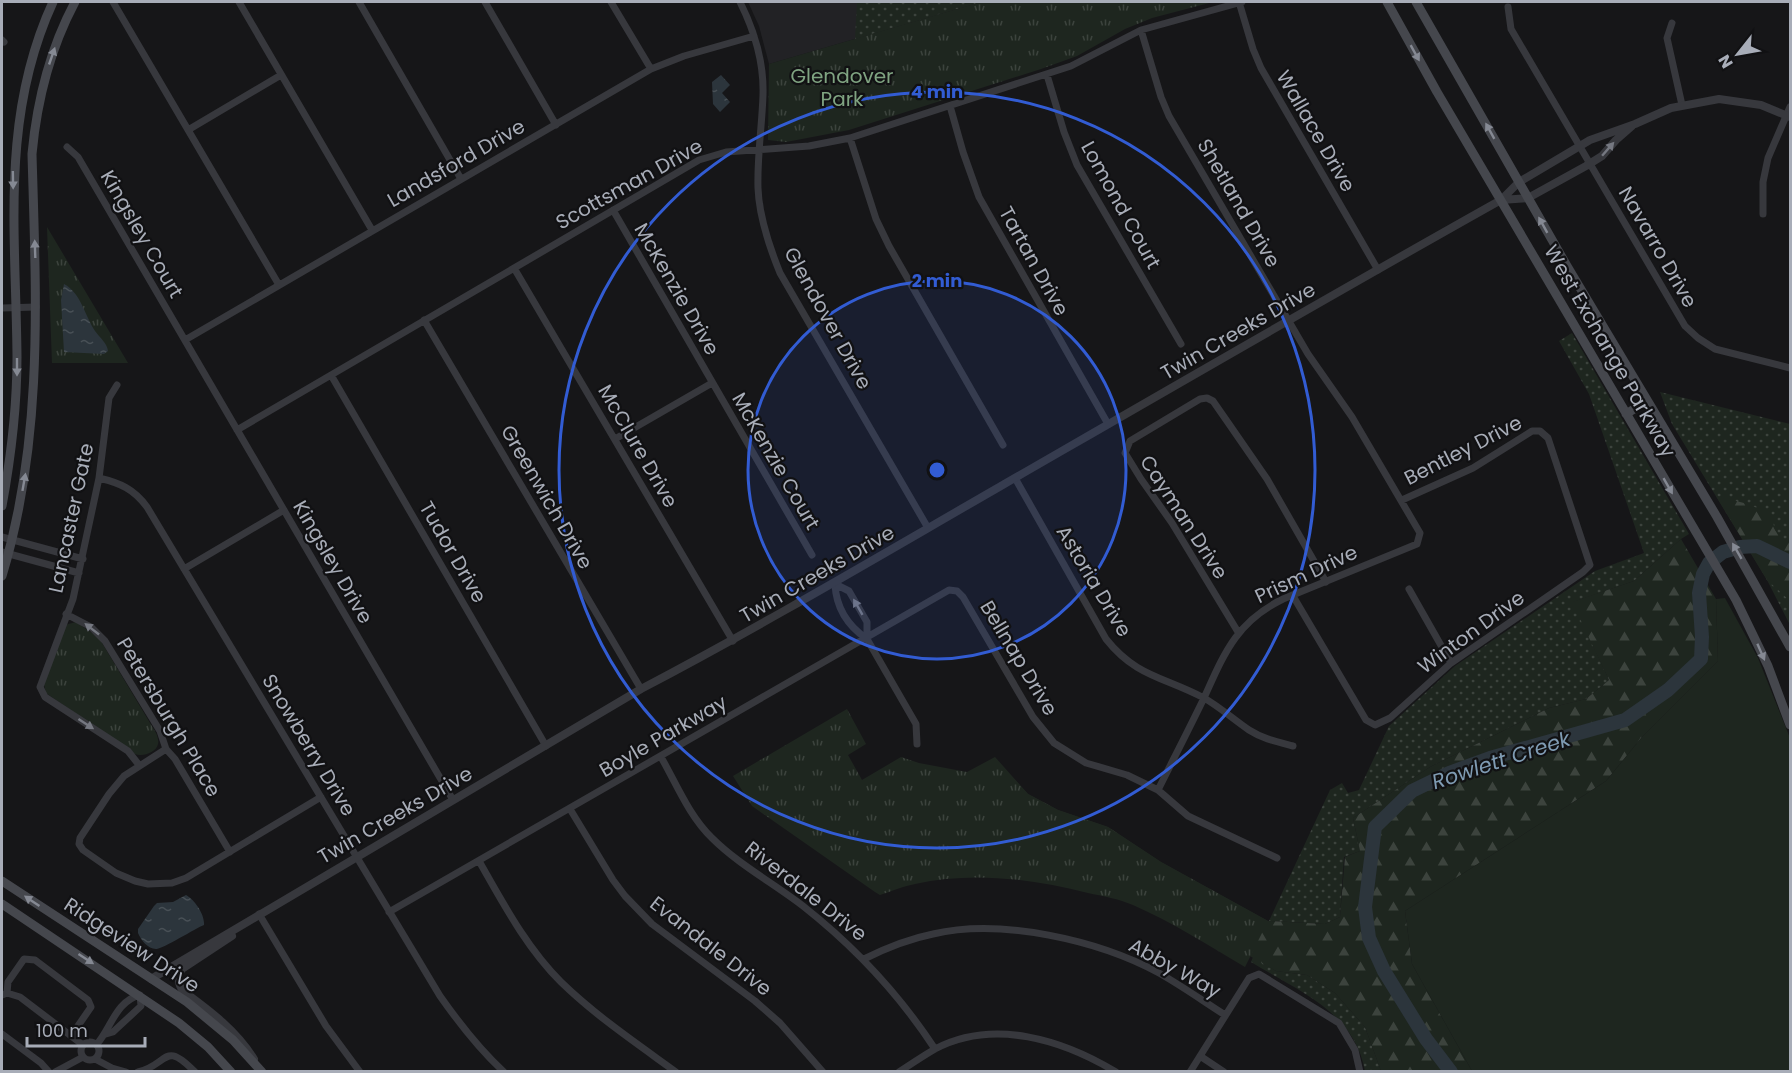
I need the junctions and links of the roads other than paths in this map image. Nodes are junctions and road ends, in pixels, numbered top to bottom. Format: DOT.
graph roads {
  1 [pos="53,2"];
  2 [pos="75,2"];
  3 [pos="113,2"];
  4 [pos="239,2"];
  5 [pos="359,2"];
  6 [pos="485,2"];
  7 [pos="611,2"];
  8 [pos="740,2"];
  9 [pos="1241,2"];
  10 [pos="1387,2"];
  11 [pos="1416,2"];
  12 [pos="1508,7"];
  13 [pos="1672,23"];
  14 [pos="1141,30"];
  15 [pos="754,36"];
  16 [pos="651,69"];
  17 [pos="281,75"];
  18 [pos="1047,75"];
  19 [pos="1682,105"];
  20 [pos="950,106"];
  21 [pos="1789,113"];
  22 [pos="1635,124"];
  23 [pos="556,125"];
  24 [pos="188,130"];
  25 [pos="850,138"];
  26 [pos="1580,146"];
  27 [pos="67,147"];
  28 [pos="760,149"];
  29 [pos="1591,164"];
  30 [pos="461,179"];
  31 [pos="1519,182"];
  32 [pos="1528,198"];
  33 [pos="1501,200"];
  34 [pos="613,210"];
  35 [pos="1763,214"];
  36 [pos="372,230"];
  37 [pos="514,268"];
  38 [pos="1378,270"];
  39 [pos="279,285"];
  40 [pos="36,307"];
  41 [pos="2,308"];
  42 [pos="16,308"];
  43 [pos="424,320"];
  44 [pos="1288,321"];
  45 [pos="185,340"];
  46 [pos="1181,344"];
  47 [pos="1791,368"];
  48 [pos="331,375"];
  49 [pos="712,383"];
  50 [pos="117,385"];
  51 [pos="1647,401"];
  52 [pos="1626,414"];
  53 [pos="1108,424"];
  54 [pos="237,430"];
  55 [pos="615,440"];
  56 [pos="1003,445"];
  57 [pos="99,478"];
  58 [pos="1015,478"];
  59 [pos="1402,500"];
  60 [pos="2,506"];
  61 [pos="284,510"];
  62 [pos="928,528"];
  63 [pos="2,537"];
  64 [pos="1420,537"];
  65 [pos="12,539"];
  66 [pos="5,553"];
  67 [pos="812,555"];
  68 [pos="82,559"];
  69 [pos="1590,565"];
  70 [pos="184,569"];
  71 [pos="79,573"];
  72 [pos="2,576"];
  73 [pos="1326,582"];
  74 [pos="835,584"];
  75 [pos="1409,589"];
  76 [pos="954,590"];
  77 [pos="1293,596"];
  78 [pos="66,614"];
  79 [pos="1238,633"];
  80 [pos="867,639"];
  81 [pos="733,641"];
  82 [pos="1791,647"];
  83 [pos="1451,663"];
  84 [pos="641,689"];
  85 [pos="1204,698"];
  86 [pos="1791,725"];
  87 [pos="917,744"];
  88 [pos="546,746"];
  89 [pos="1293,746"];
  90 [pos="166,748"];
  91 [pos="661,756"];
  92 [pos="139,765"];
  93 [pos="1158,790"];
  94 [pos="321,797"];
  95 [pos="453,800"];
  96 [pos="570,809"];
  97 [pos="230,852"];
  98 [pos="357,857"];
  99 [pos="1277,858"];
  100 [pos="479,861"];
  101 [pos="2,881"];
  102 [pos="2,904"];
  103 [pos="389,912"];
  104 [pos="256,916"];
  105 [pos="864,959"];
  106 [pos="152,979"];
  107 [pos="4,994"];
  108 [pos="140,995"];
  109 [pos="1226,1015"];
  110 [pos="2,1034"];
  111 [pos="106,1034"];
  112 [pos="71,1035"];
  113 [pos="97,1044"];
  114 [pos="83,1045"];
  115 [pos="935,1049"];
  116 [pos="1200,1056"];
  117 [pos="82,1057"];
  118 [pos="95,1059"];
  119 [pos="111,1070"];
  120 [pos="50,1071"];
  121 [pos="56,1071"];
  122 [pos="126,1071"];
  123 [pos="140,1071"];
  124 [pos="195,1071"];
  125 [pos="231,1071"];
  126 [pos="262,1071"];
  127 [pos="360,1071"];
  128 [pos="504,1071"];
  129 [pos="676,1071"];
  130 [pos="823,1071"];
  131 [pos="899,1071"];
  132 [pos="1116,1071"];
  133 [pos="1191,1071"];
  134 [pos="1224,1071"];
  135 [pos="1360,1071"];
  1 -- 42 [label="main road, one-way"];
  40 -- 2 [label="main road, one-way"];
  3 -- 24 [label="street"];
  4 -- 17 [label="street"];
  5 -- 30 [label="street"];
  6 -- 23 [label="street"];
  7 -- 16 [label="street"];
  8 -- 15 [label="street, Glendover Drive"];
  9 -- 14 [label="street, Scottsman Drive"];
  9 -- 38 [label="street, Wallace Drive"];
  10 -- 33 [label="main road, West Exchange Parkway, one-way"];
  31 -- 11 [label="main road, West Exchange Parkway, one-way"];
  12 -- 26 [label="street, Navarro Drive"];
  13 -- 19 [label="street"];
  14 -- 18 [label="street, Scottsman Drive"];
  14 -- 44 [label="street, Shetland Drive"];
  15 -- 16 [label="street, Landsford Drive"];
  15 -- 28 [label="street, Glendover Drive"];
  16 -- 23 [label="street, Landsford Drive"];
  17 -- 24 [label="street"];
  17 -- 36 [label="street"];
  18 -- 20 [label="street, Scottsman Drive"];
  18 -- 46 [label="street, Lomond Court"];
  19 -- 21 [label="street, Twin Creeks Drive"];
  19 -- 22 [label="street, Twin Creeks Drive"];
  20 -- 25 [label="street, Scottsman Drive"];
  20 -- 53 [label="street, Tartan Drive"];
  21 -- 35 [label="street"];
  22 -- 26 [label="street, Twin Creeks Drive"];
  29 -- 22 [label="street, Twin Creeks Drive, one-way"];
  23 -- 30 [label="street, Landsford Drive"];
  24 -- 39 [label="street"];
  25 -- 28 [label="street, Scottsman Drive"];
  25 -- 56 [label="street"];
  26 -- 29 [label="street, Navarro Drive"];
  26 -- 31 [label="street, Twin Creeks Drive"];
  27 -- 45 [label="street, Kingsley Court"];
  28 -- 34 [label="street, Scottsman Drive"];
  28 -- 62 [label="street, Glendover Drive"];
  29 -- 32 [label="street, Twin Creeks Drive"];
  29 -- 47 [label="street, Navarro Drive"];
  30 -- 36 [label="street, Landsford Drive"];
  31 -- 32 [label="main road, West Exchange Parkway"];
  31 -- 33 [label="street, Twin Creeks Drive"];
  32 -- 33 [label="street, Twin Creeks Drive"];
  51 -- 32 [label="main road, West Exchange Parkway, one-way"];
  33 -- 38 [label="street, Twin Creeks Drive"];
  33 -- 52 [label="main road, West Exchange Parkway"];
  34 -- 37 [label="street, Scottsman Drive"];
  34 -- 49 [label="street, McKenzie Drive"];
  36 -- 39 [label="street, Landsford Drive"];
  37 -- 43 [label="street, Scottsman Drive"];
  37 -- 55 [label="street, McClure Drive"];
  38 -- 44 [label="street, Twin Creeks Drive"];
  39 -- 45 [label="street, Landsford Drive"];
  40 -- 42 [label="street"];
  65 -- 40 [label="main road, one-way"];
  41 -- 42 [label="street"];
  42 -- 60 [label="main road, one-way"];
  43 -- 48 [label="street, Scottsman Drive"];
  43 -- 84 [label="street, Greenwich Drive"];
  44 -- 53 [label="street, Twin Creeks Drive"];
  44 -- 59 [label="street, Shetland Drive"];
  45 -- 54 [label="street, Kingsley Drive"];
  48 -- 54 [label="street, Scottsman Drive"];
  48 -- 88 [label="street, Tudor Drive"];
  49 -- 55 [label="street"];
  49 -- 67 [label="street, McKenzie Court"];
  50 -- 57 [label="street, Lancaster Gate"];
  51 -- 52 [label="main road"];
  82 -- 51 [label="main road, West Exchange Parkway, one-way"];
  52 -- 86 [label="main road, West Exchange Parkway, one-way"];
  53 -- 58 [label="street, Twin Creeks Drive"];
  54 -- 61 [label="street, Kingsley Drive"];
  55 -- 81 [label="street, McClure Drive"];
  57 -- 68 [label="street, Lancaster Gate"];
  57 -- 70 [label="street, Snowberry Drive"];
  58 -- 62 [label="street, Twin Creeks Drive"];
  58 -- 85 [label="street, Astoria Drive"];
  59 -- 64 [label="street, Shetland Drive"];
  59 -- 69 [label="street, Bentley Drive"];
  61 -- 70 [label="street"];
  61 -- 95 [label="street, Kingsley Drive"];
  62 -- 74 [label="street, Twin Creeks Drive"];
  63 -- 65 [label="street"];
  64 -- 73 [label="street, Prism Drive"];
  65 -- 66 [label="main road"];
  65 -- 68 [label="street"];
  66 -- 71 [label="street"];
  66 -- 72 [label="main road"];
  68 -- 71 [label="street, Lancaster Gate"];
  69 -- 83 [label="street, Winton Drive"];
  70 -- 94 [label="street, Snowberry Drive"];
  71 -- 78 [label="street, Lancaster Gate"];
  73 -- 77 [label="street, Prism Drive"];
  73 -- 79 [label="street, Cayman Drive"];
  74 -- 80 [label="street"];
  80 -- 74 [label="street, one-way"];
  74 -- 81 [label="street, Twin Creeks Drive"];
  75 -- 83 [label="street"];
  76 -- 80 [label="street, Boyle Parkway"];
  76 -- 93 [label="street, Bellnap Drive"];
  77 -- 79 [label="street, Prism Drive"];
  77 -- 83 [label="street, Winton Drive"];
  90 -- 78 [label="street, Petersburgh Place, one-way"];
  78 -- 92 [label="street, Lancaster Gate, one-way"];
  79 -- 85 [label="street, Prism Drive"];
  80 -- 87 [label="street"];
  80 -- 91 [label="street, Boyle Parkway"];
  81 -- 84 [label="street, Twin Creeks Drive"];
  84 -- 88 [label="street, Twin Creeks Drive"];
  85 -- 89 [label="street, Astoria Drive"];
  85 -- 93 [label="street, Prism Drive"];
  88 -- 95 [label="street, Twin Creeks Drive"];
  90 -- 92 [label="street"];
  90 -- 97 [label="street, Petersburgh Place"];
  91 -- 96 [label="street, Boyle Parkway"];
  91 -- 105 [label="street, Riverdale Drive"];
  92 -- 97 [label="street"];
  93 -- 99 [label="street, Bellnap Drive"];
  94 -- 97 [label="street"];
  94 -- 98 [label="street, Snowberry Drive"];
  95 -- 98 [label="street, Twin Creeks Drive"];
  96 -- 100 [label="street, Boyle Parkway"];
  96 -- 130 [label="street, Evandale Drive"];
  98 -- 103 [label="street, Snowberry Drive"];
  98 -- 104 [label="street, Twin Creeks Drive"];
  100 -- 103 [label="street, Boyle Parkway"];
  100 -- 129 [label="street"];
  106 -- 101 [label="main road, Ridgeview Drive, one-way"];
  102 -- 108 [label="main road, Ridgeview Drive, one-way"];
  103 -- 128 [label="street, Snowberry Drive"];
  104 -- 106 [label="street, Twin Creeks Drive"];
  104 -- 126 [label="street"];
  104 -- 127 [label="street"];
  105 -- 109 [label="street, Abby Way"];
  105 -- 115 [label="street, Riverdale Drive"];
  106 -- 108 [label="main road"];
  106 -- 126 [label="main road, Ridgeview Drive"];
  107 -- 112 [label="street"];
  107 -- 112 [label="street"];
  108 -- 111 [label="street"];
  108 -- 111 [label="street"];
  108 -- 125 [label="main road, Ridgeview Drive"];
  109 -- 116 [label="street"];
  109 -- 135 [label="street"];
  110 -- 120 [label="street"];
  111 -- 113 [label="street"];
  112 -- 114 [label="street"];
  113 -- 114 [label="street"];
  113 -- 118 [label="street"];
  114 -- 117 [label="street"];
  115 -- 131 [label="street"];
  115 -- 132 [label="street"];
  116 -- 133 [label="street"];
  116 -- 134 [label="street"];
  117 -- 118 [label="street"];
  117 -- 121 [label="street"];
  118 -- 119 [label="street"];
  119 -- 122 [label="street"];
  123 -- 124 [label="street"];
}
